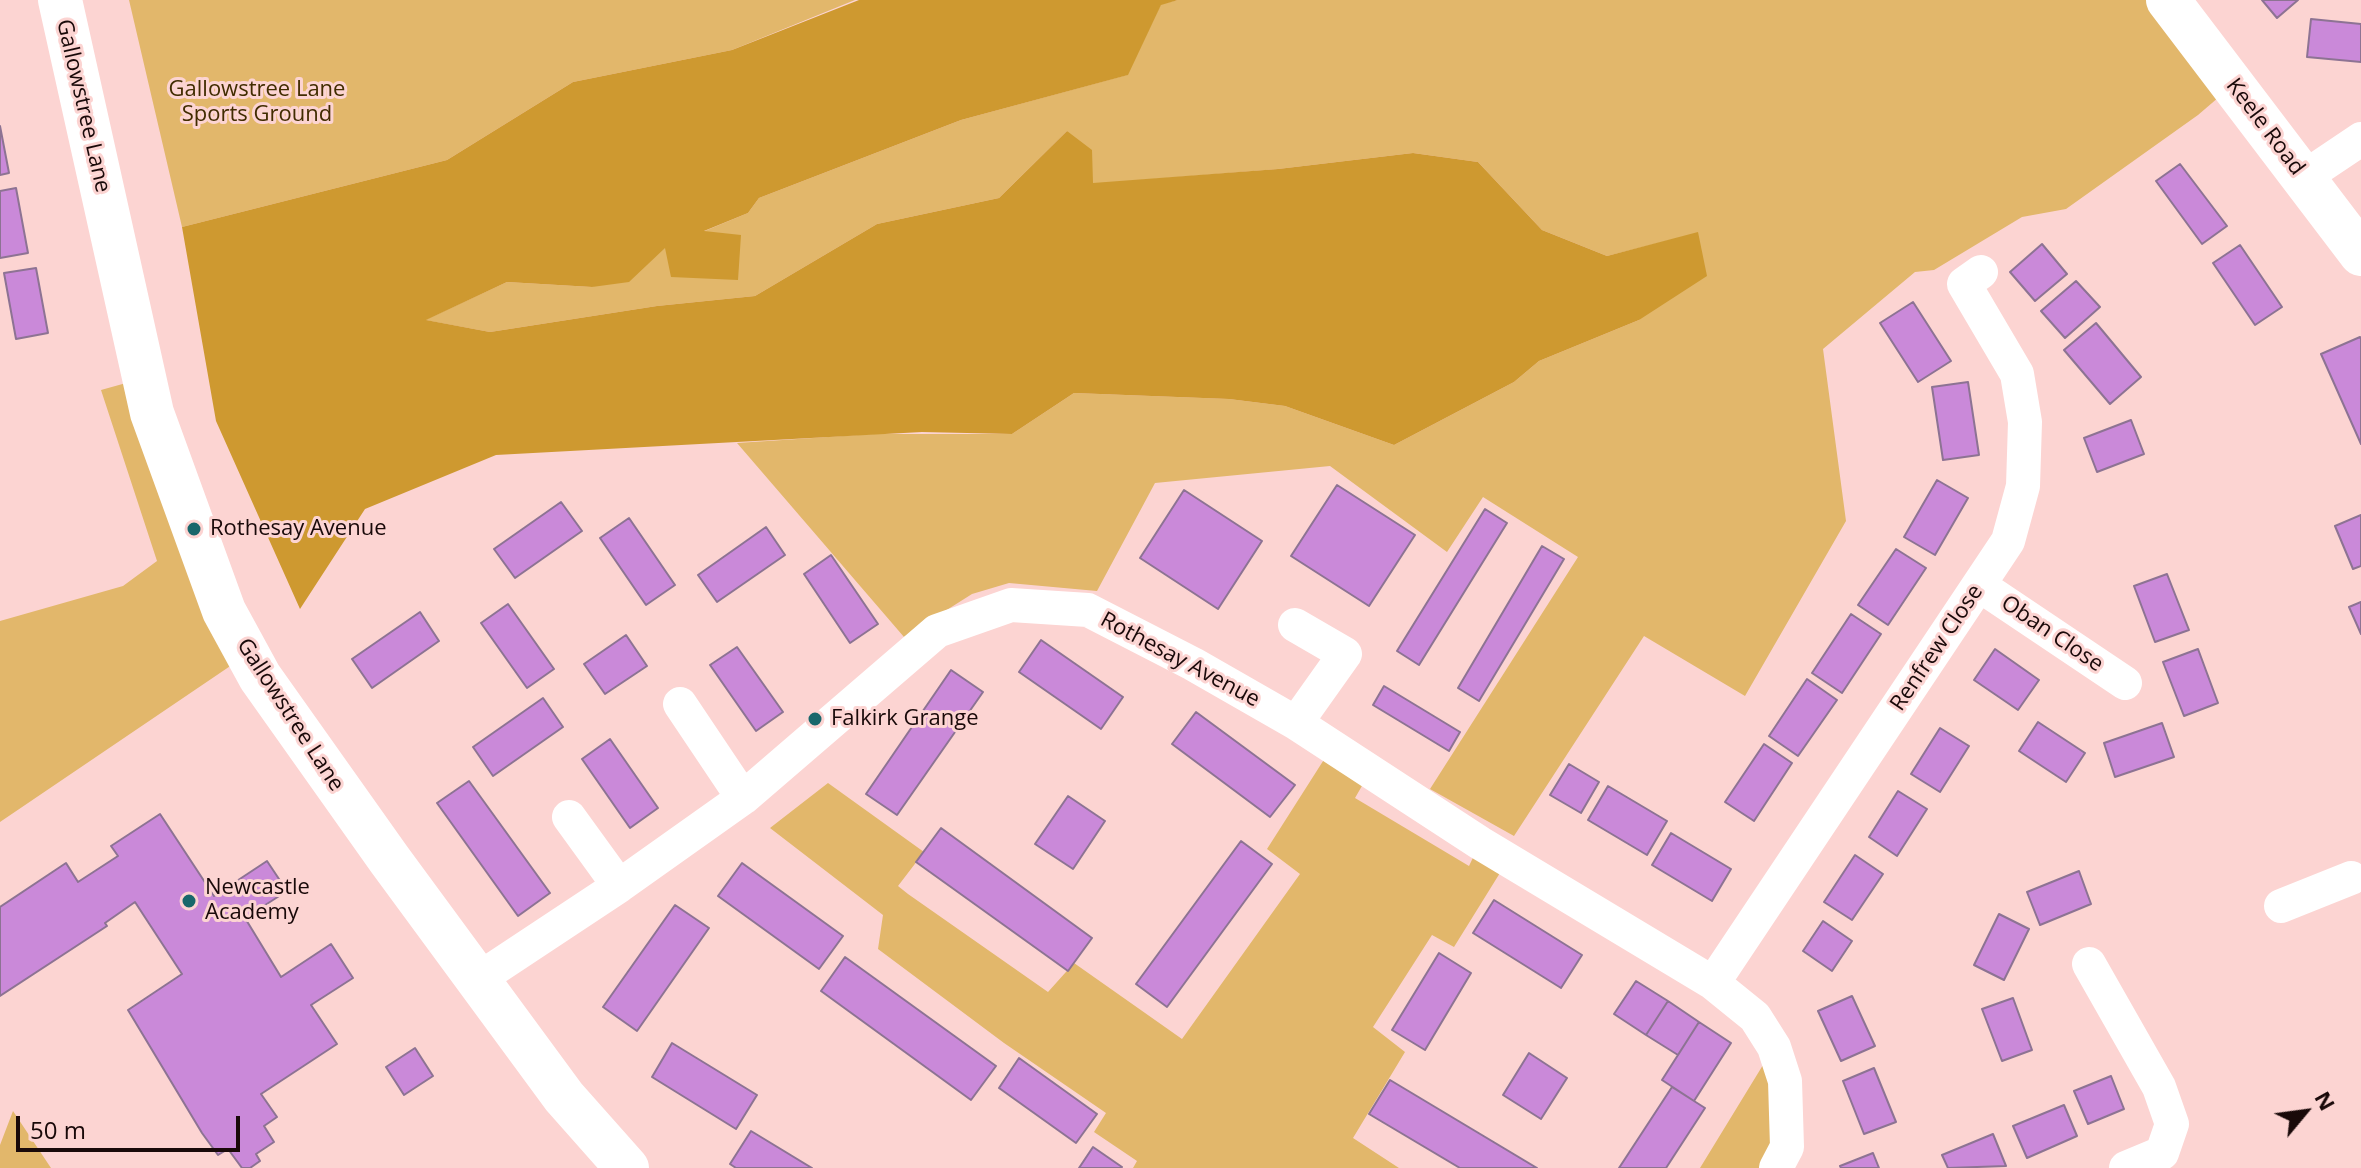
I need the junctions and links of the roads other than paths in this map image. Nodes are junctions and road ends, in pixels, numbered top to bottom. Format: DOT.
graph roads {
  1 [pos="60,0"];
  2 [pos="2168,0"];
  3 [pos="2361,139"];
  4 [pos="2303,178"];
  5 [pos="2361,254"];
  6 [pos="1972,278"];
  7 [pos="1979,585"];
  8 [pos="1295,625"];
  9 [pos="2125,683"];
  10 [pos="680,704"];
  11 [pos="1296,723"];
  12 [pos="743,798"];
  13 [pos="569,817"];
  14 [pos="2352,880"];
  15 [pos="619,886"];
  16 [pos="2281,906"];
  17 [pos="2089,964"];
  18 [pos="477,980"];
  19 [pos="1713,983"];
  20 [pos="627,1168"];
  21 [pos="1776,1168"];
  22 [pos="2126,1168"];
  1 -- 18 [label="street, Gallowstree Lane"];
  2 -- 4 [label="street, Keele Road"];
  3 -- 4 [label="street"];
  4 -- 5 [label="street, Keele Road"];
  6 -- 7 [label="street, Renfrew Close"];
  7 -- 9 [label="street, Oban Close"];
  7 -- 19 [label="street, Renfrew Close"];
  8 -- 11 [label="street"];
  10 -- 12 [label="street"];
  11 -- 12 [label="street, Rothesay Avenue"];
  11 -- 19 [label="street, Rothesay Avenue"];
  12 -- 15 [label="street, Rothesay Avenue"];
  13 -- 15 [label="street"];
  14 -- 16 [label="street"];
  15 -- 18 [label="street, Rothesay Avenue"];
  17 -- 22 [label="street"];
  18 -- 20 [label="street, Gallowstree Lane"];
  19 -- 21 [label="street, Rothesay Avenue"];
}
